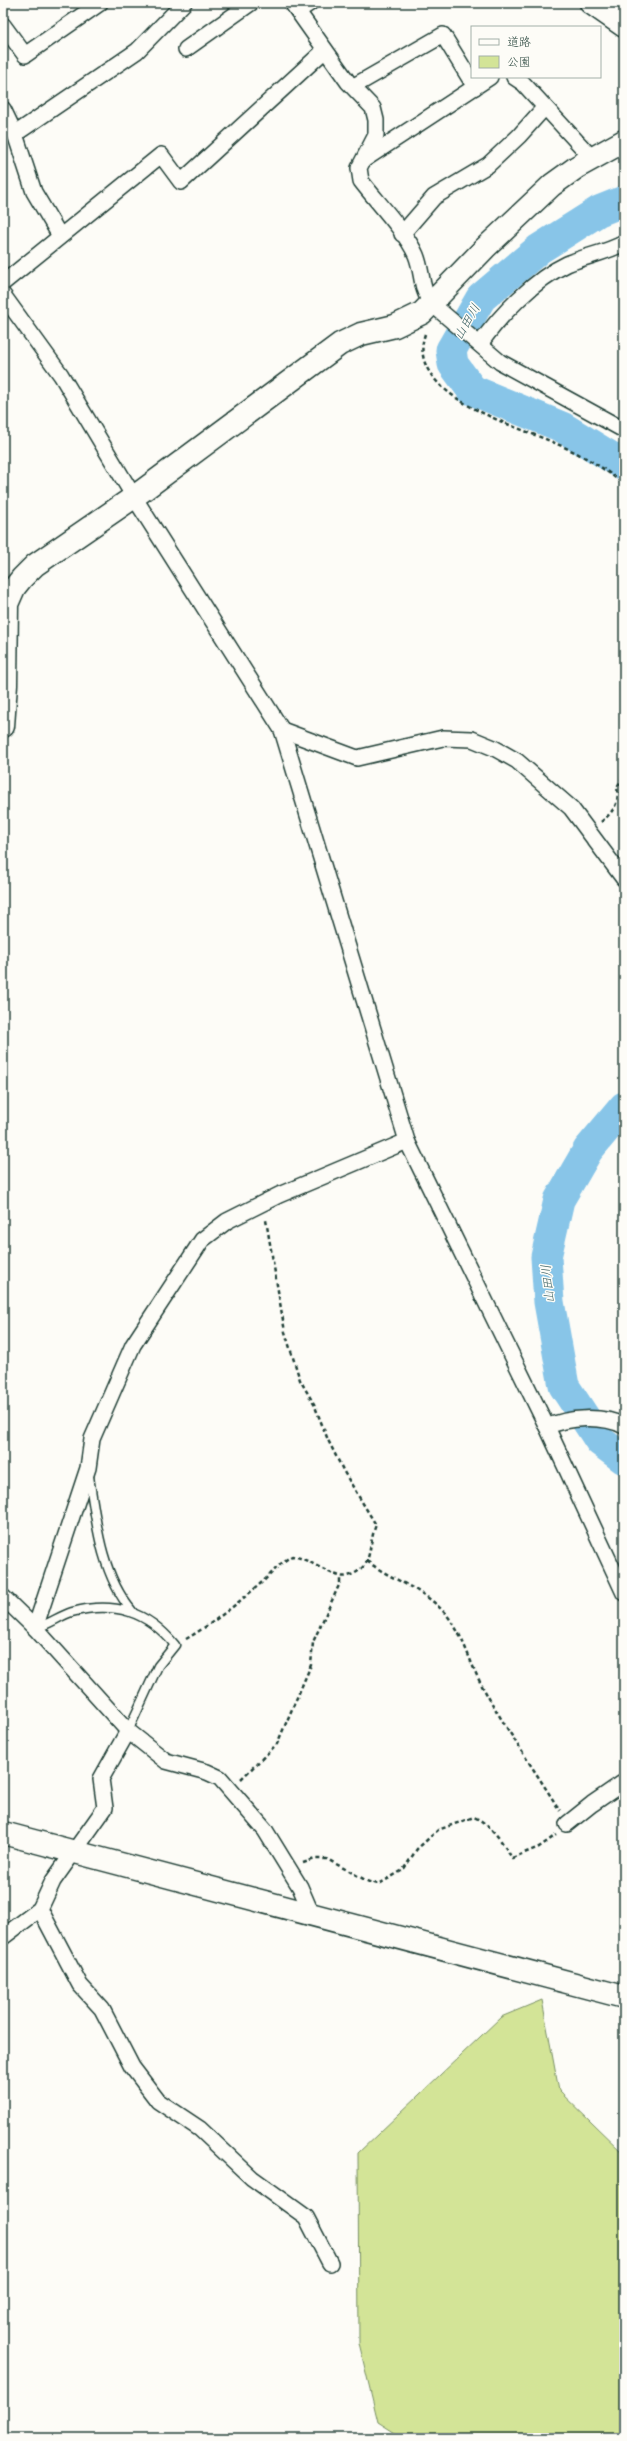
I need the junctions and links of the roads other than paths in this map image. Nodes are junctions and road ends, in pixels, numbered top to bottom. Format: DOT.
graph roads {
  1 [pos="100,3"];
  2 [pos="251,3"];
  3 [pos="591,3"];
  4 [pos="180,4"];
  5 [pos="300,6"];
  6 [pos="3,25"];
  7 [pos="624,26"];
  8 [pos="186,49"];
  9 [pos="325,50"];
  10 [pos="488,78"];
  11 [pos="516,78"];
  12 [pos="354,86"];
  13 [pos="475,87"];
  14 [pos="544,108"];
  15 [pos="3,109"];
  16 [pos="16,134"];
  17 [pos="624,141"];
  18 [pos="592,158"];
  19 [pos="363,160"];
  20 [pos="402,234"];
  21 [pos="60,236"];
  22 [pos="624,243"];
  23 [pos="3,283"];
  24 [pos="3,295"];
  25 [pos="437,308"];
  26 [pos="477,341"];
  27 [pos="621,423"];
  28 [pos="134,497"];
  29 [pos="3,726"];
  30 [pos="282,730"];
  31 [pos="624,879"];
  32 [pos="407,1141"];
  33 [pos="624,1426"];
  34 [pos="547,1427"];
  35 [pos="88,1468"];
  36 [pos="624,1593"];
  37 [pos="3,1597"];
  38 [pos="132,1612"];
  39 [pos="35,1628"];
  40 [pos="128,1731"];
  41 [pos="624,1782"];
  42 [pos="567,1824"];
  43 [pos="3,1833"];
  44 [pos="76,1852"];
  45 [pos="40,1909"];
  46 [pos="312,1915"];
  47 [pos="3,1937"];
  48 [pos="624,1997"];
  49 [pos="330,2263"];
  1 -- 6 [label="street"];
  2 -- 8 [label="street"];
  3 -- 7 [label="street"];
  4 -- 16 [label="street"];
  5 -- 9 [label="street"];
  9 -- 12 [label="street"];
  9 -- 21 [label="street"];
  10 -- 13 [label="street"];
  11 -- 14 [label="street"];
  12 -- 13 [label="street"];
  12 -- 19 [label="street"];
  13 -- 19 [label="street"];
  14 -- 18 [label="street"];
  14 -- 20 [label="street"];
  15 -- 16 [label="street"];
  16 -- 21 [label="street"];
  17 -- 18 [label="street"];
  18 -- 25 [label="street"];
  19 -- 20 [label="street"];
  20 -- 25 [label="street"];
  21 -- 23 [label="street"];
  22 -- 26 [label="street"];
  24 -- 28 [label="street"];
  25 -- 26 [label="street"];
  25 -- 28 [label="street"];
  26 -- 27 [label="street"];
  28 -- 29 [label="street"];
  28 -- 30 [label="street"];
  30 -- 31 [label="street"];
  30 -- 32 [label="street"];
  32 -- 34 [label="street"];
  32 -- 35 [label="street"];
  33 -- 34 [label="street"];
  34 -- 36 [label="street"];
  35 -- 38 [label="lane"];
  35 -- 39 [label="street"];
  37 -- 39 [label="street"];
  38 -- 39 [label="lane"];
  38 -- 40 [label="lane"];
  39 -- 40 [label="street"];
  40 -- 44 [label="street"];
  40 -- 46 [label="street"];
  41 -- 42 [label="street"];
  43 -- 44 [label="street"];
  44 -- 45 [label="street"];
  44 -- 46 [label="street"];
  45 -- 47 [label="street"];
  45 -- 49 [label="street"];
  46 -- 48 [label="street"];
}
